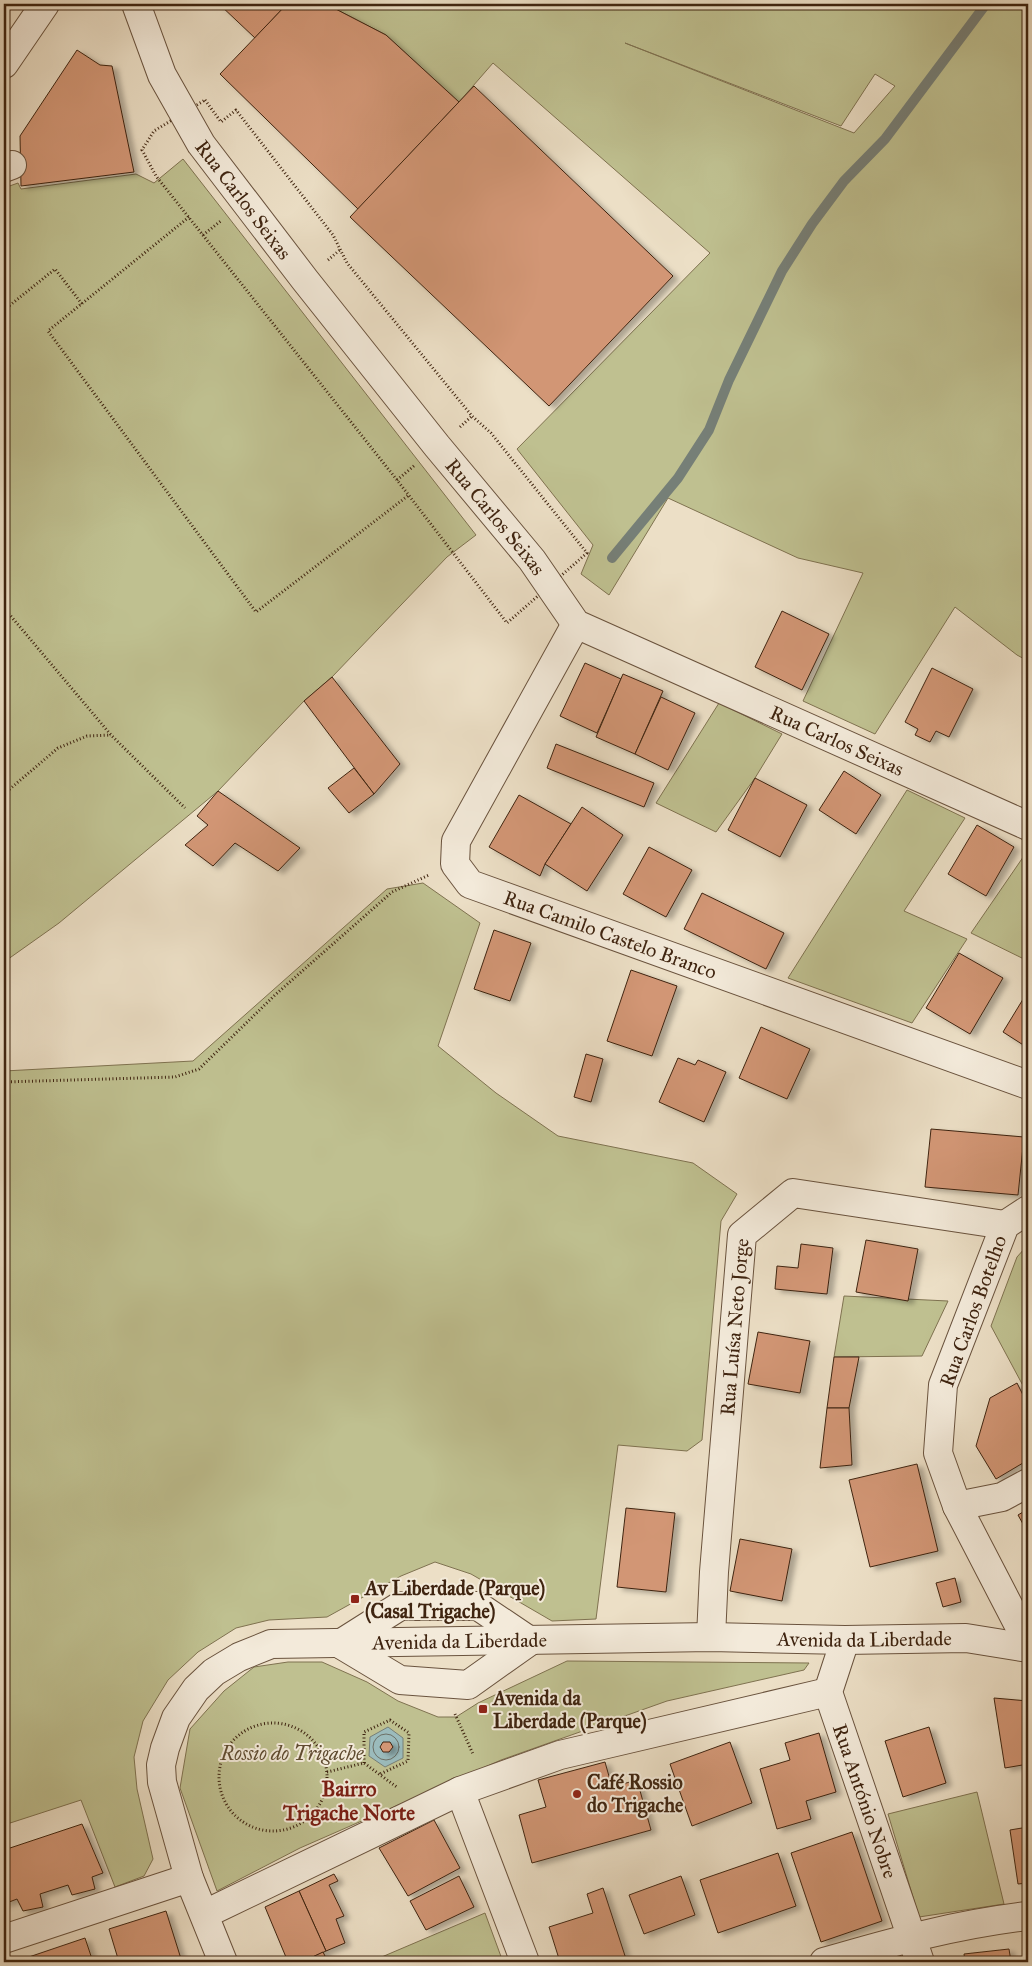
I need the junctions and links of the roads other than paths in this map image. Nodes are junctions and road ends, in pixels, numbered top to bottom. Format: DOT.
graph roads {
  1 [pos="45,4"];
  2 [pos="136,4"];
  3 [pos="4,64"];
  4 [pos="576,624"];
  5 [pos="1028,826"];
  6 [pos="1028,1085"];
  7 [pos="1028,1210"];
  8 [pos="1005,1225"];
  9 [pos="1028,1483"];
  10 [pos="957,1506"];
  11 [pos="711,1637"];
  12 [pos="845,1640"];
  13 [pos="530,1641"];
  14 [pos="340,1644"];
  15 [pos="1028,1644"];
  16 [pos="1028,1648"];
  17 [pos="828,1692"];
  18 [pos="460,1791"];
  19 [pos="189,1878"];
  20 [pos="205,1914"];
  21 [pos="1028,1916"];
  22 [pos="911,1937"];
  23 [pos="4,1939"];
  24 [pos="223,1962"];
  25 [pos="525,1962"];
  26 [pos="824,1962"];
  27 [pos="920,1962"];
  1 -- 3 [label="street"];
  2 -- 4 [label="street, Rua Carlos Seixas"];
  4 -- 5 [label="street, Rua Carlos Seixas"];
  4 -- 6 [label="street, Rua Camilo Castelo Branco"];
  7 -- 8 [label="street, Rua Carlos Botelho"];
  8 -- 10 [label="street, Rua Carlos Botelho"];
  8 -- 11 [label="street, Rua Luísa Neto Jorge"];
  9 -- 10 [label="street"];
  10 -- 15 [label="street, Rua Carlos Botelho"];
  11 -- 12 [label="street, Avenida da Liberdade"];
  11 -- 13 [label="street, Avenida da Liberdade"];
  12 -- 16 [label="street, Avenida da Liberdade"];
  12 -- 17 [label="street"];
  13 -- 14 [label="street, Avenida da Liberdade"];
  13 -- 14 [label="street"];
  13 -- 14 [label="street"];
  14 -- 19 [label="street, Avenida da Liberdade"];
  17 -- 18 [label="street"];
  17 -- 22 [label="street, Rua António Nobre"];
  18 -- 20 [label="street"];
  18 -- 25 [label="street"];
  19 -- 20 [label="street, Avenida da Liberdade"];
  19 -- 23 [label="street"];
  20 -- 24 [label="street, Avenida da Liberdade"];
  21 -- 22 [label="street"];
  22 -- 26 [label="street"];
  22 -- 27 [label="street, Rua António Nobre"];
}
